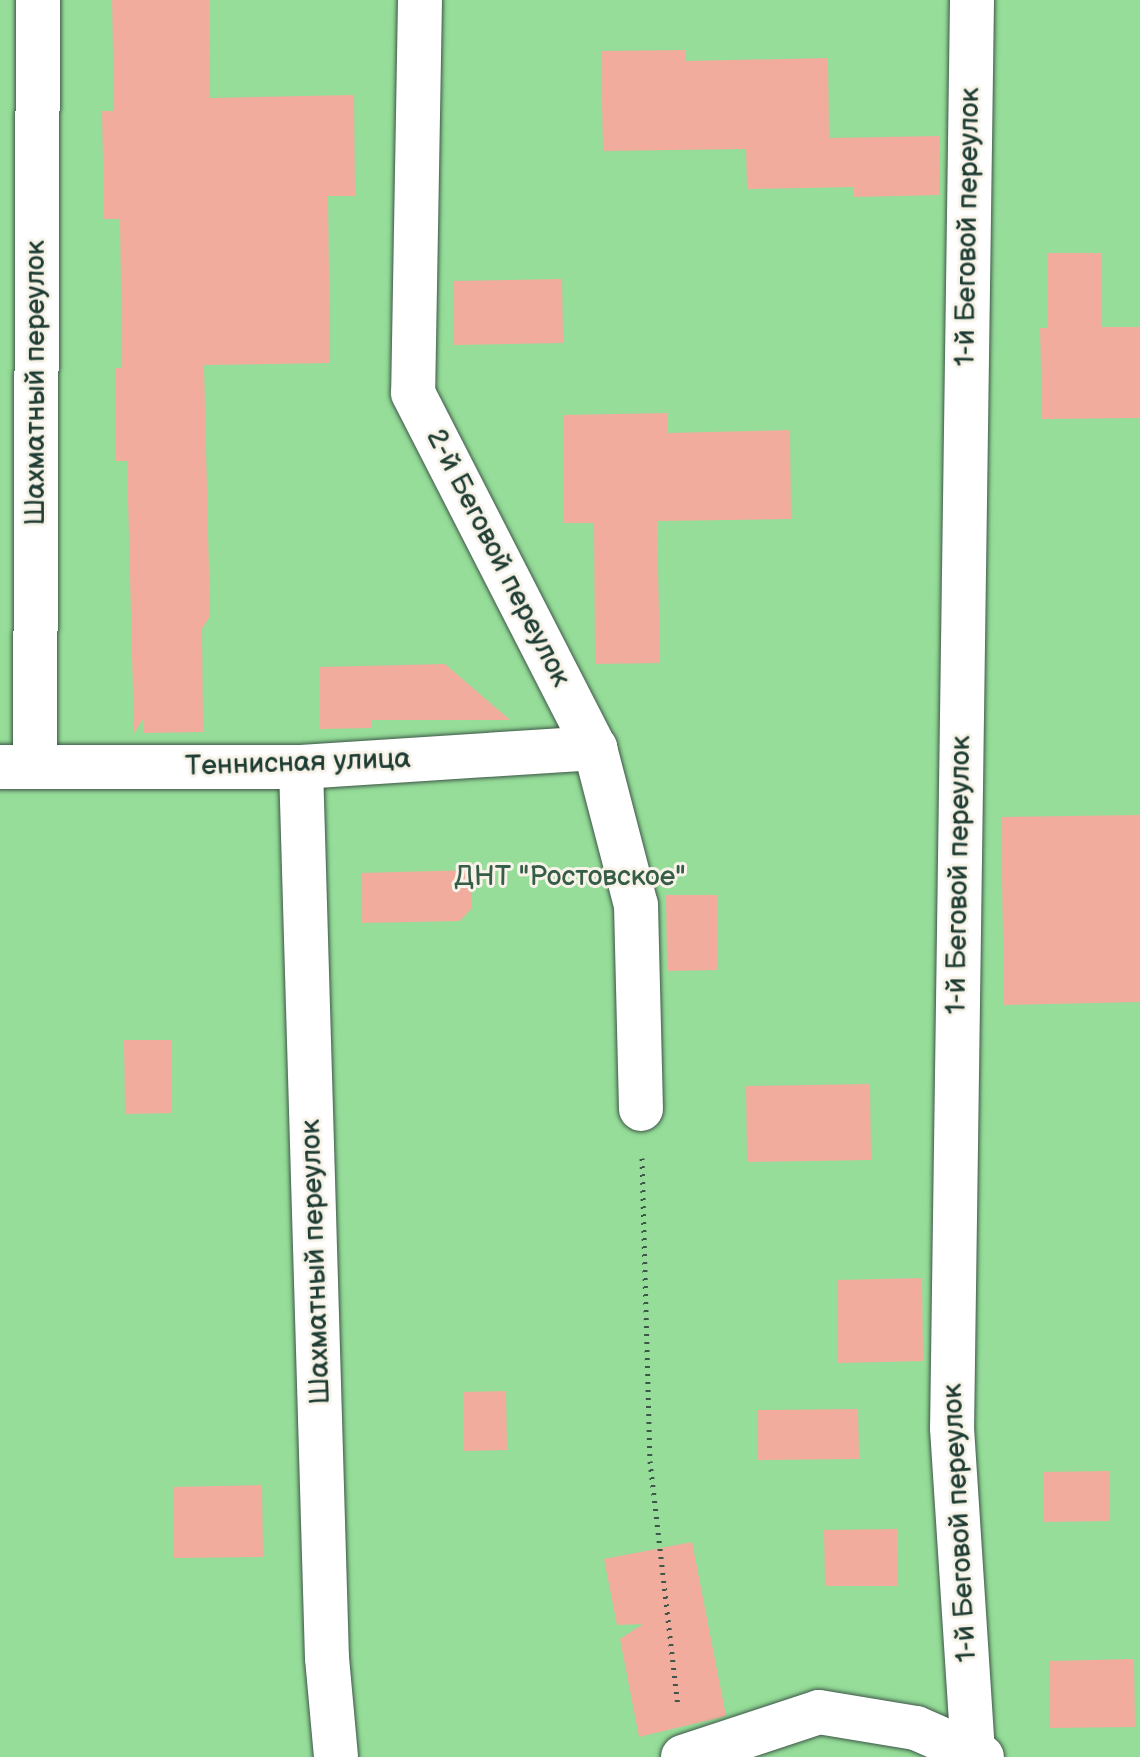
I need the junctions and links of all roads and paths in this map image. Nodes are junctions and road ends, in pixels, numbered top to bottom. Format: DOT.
graph roads {
  1 [pos="38,0"];
  2 [pos="420,0"];
  3 [pos="972,0"];
  4 [pos="595,748"];
  5 [pos="17,767"];
  6 [pos="301,767"];
  7 [pos="641,1109"];
  8 [pos="978,1753"];
  9 [pos="336,1757"];
  10 [pos="683,1757"];
  1 -- 5 [label="street, Шахматный переулок"];
  2 -- 4 [label="street, 2-й Беговой переулок"];
  3 -- 8 [label="street, 1-й Беговой переулок"];
  4 -- 6 [label="street, Теннисная улица"];
  4 -- 7 [label="street, 2-й Беговой переулок"];
  5 -- 6 [label="street, Теннисная улица"];
  6 -- 9 [label="street, Шахматный переулок"];
  7 -- 10 [label="path"];
  8 -- 10 [label="street"];
}
